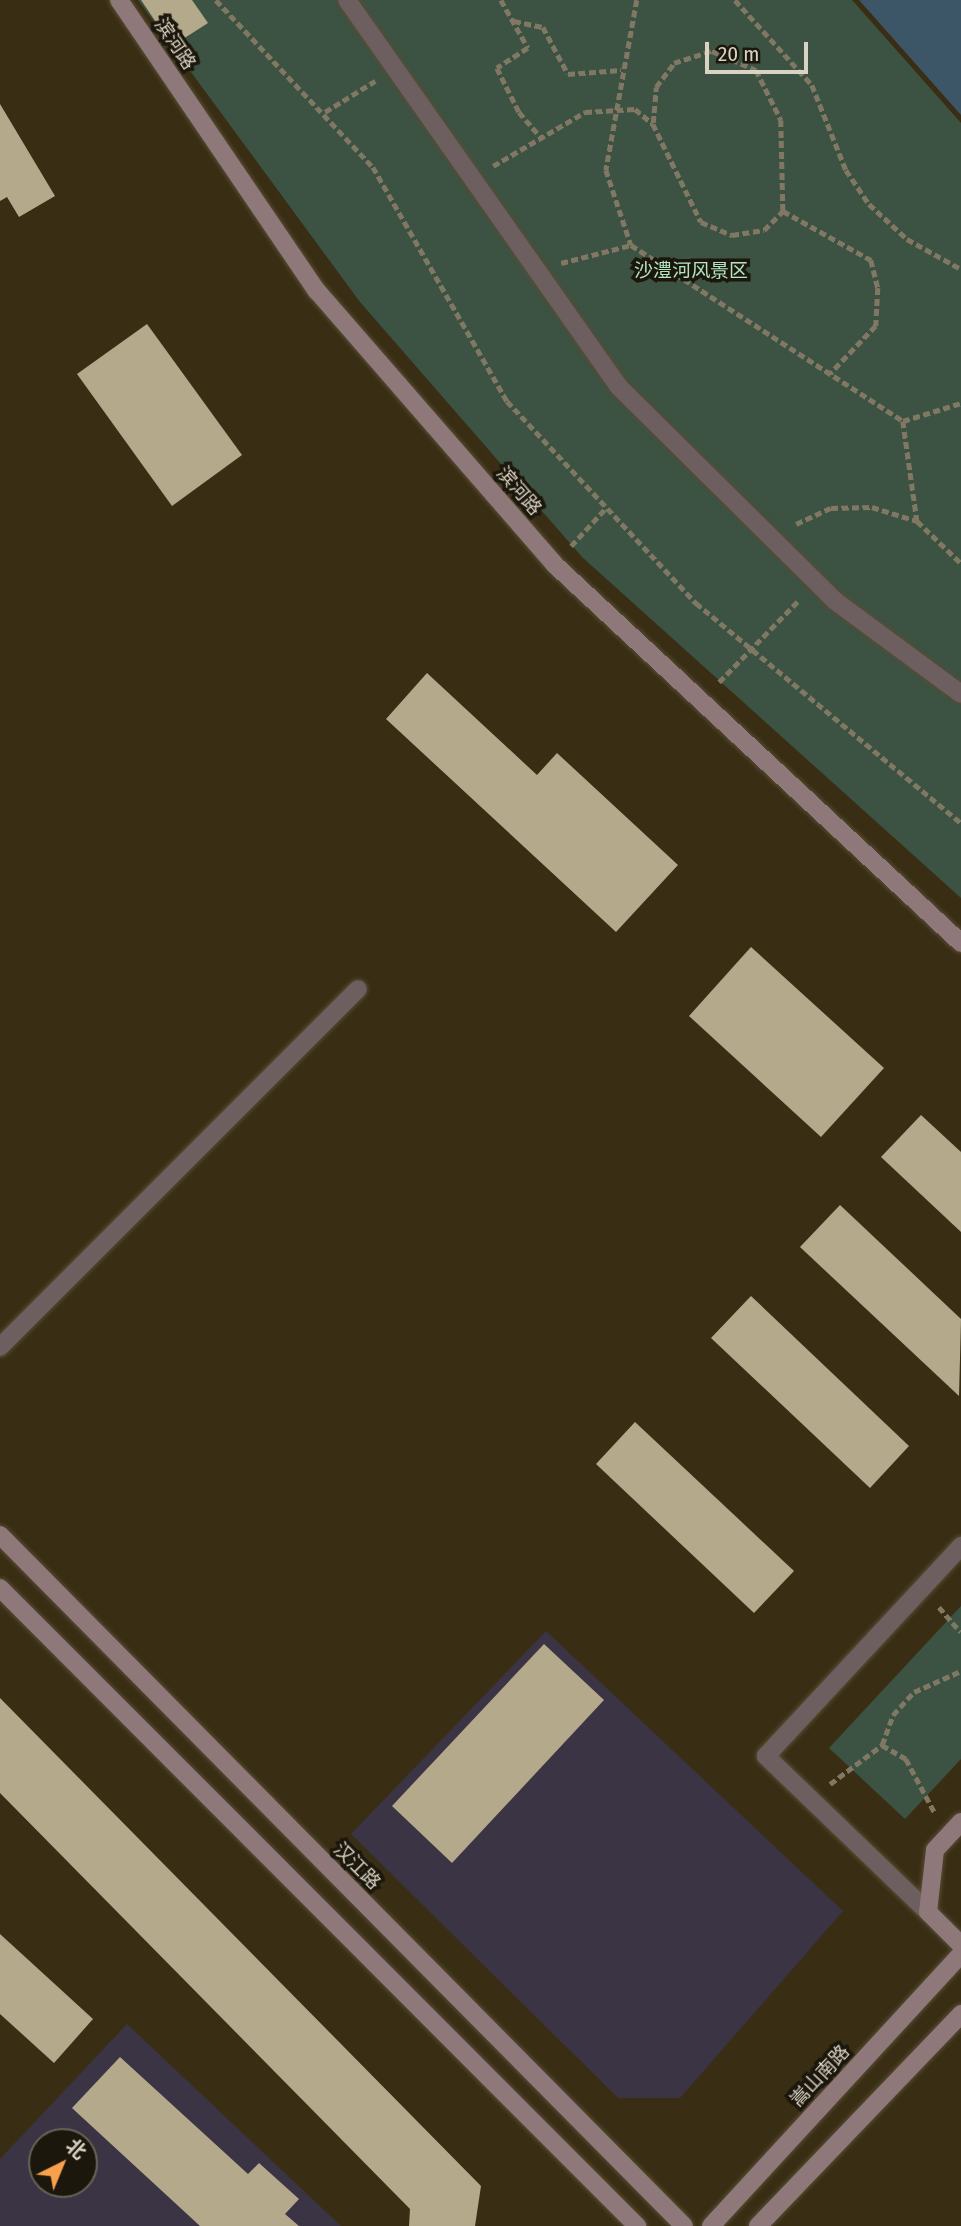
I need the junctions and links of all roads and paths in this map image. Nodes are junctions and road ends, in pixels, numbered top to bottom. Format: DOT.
graph roads {
  1 [pos="119,0"];
  2 [pos="216,0"];
  3 [pos="347,0"];
  4 [pos="500,0"];
  5 [pos="637,0"];
  6 [pos="735,0"];
  7 [pos="513,20"];
  8 [pos="396,68"];
  9 [pos="621,70"];
  10 [pos="613,107"];
  11 [pos="325,112"];
  12 [pos="653,124"];
  13 [pos="541,136"];
  14 [pos="475,178"];
  15 [pos="783,211"];
  16 [pos="631,245"];
  17 [pos="961,269"];
  18 [pos="543,276"];
  19 [pos="830,374"];
  20 [pos="961,403"];
  21 [pos="903,421"];
  22 [pos="606,508"];
  23 [pos="917,521"];
  24 [pos="769,536"];
  25 [pos="961,563"];
  26 [pos="554,564"];
  27 [pos="816,583"];
  28 [pos="751,648"];
  29 [pos="961,694"];
  30 [pos="698,703"];
  31 [pos="961,823"];
  32 [pos="961,943"];
  33 [pos="358,989"];
  34 [pos="0,1348"];
  35 [pos="0,1535"];
  36 [pos="961,1546"];
  37 [pos="0,1588"];
  38 [pos="922,1589"];
  39 [pos="961,1632"];
  40 [pos="961,1671"];
  41 [pos="882,1745"];
  42 [pos="810,1799"];
  43 [pos="956,1828"];
  44 [pos="928,1912"];
  45 [pos="961,1945"];
  46 [pos="961,1954"];
  47 [pos="961,2014"];
  48 [pos="637,2226"];
  49 [pos="684,2226"];
  50 [pos="711,2226"];
  51 [pos="758,2226"];
  1 -- 26 [label="street, 滨河路"];
  2 -- 11 [label="path"];
  3 -- 8 [label="street"];
  4 -- 7 [label="path"];
  5 -- 9 [label="path"];
  6 -- 17 [label="path"];
  7 -- 9 [label="path"];
  7 -- 13 [label="path"];
  8 -- 11 [label="path"];
  8 -- 14 [label="street"];
  9 -- 10 [label="path"];
  10 -- 12 [label="path"];
  10 -- 13 [label="path"];
  10 -- 16 [label="path"];
  11 -- 22 [label="path"];
  12 -- 15 [label="path"];
  12 -- 15 [label="path"];
  13 -- 14 [label="path"];
  14 -- 18 [label="street"];
  15 -- 19 [label="path"];
  16 -- 18 [label="path"];
  16 -- 19 [label="path"];
  18 -- 24 [label="street"];
  19 -- 21 [label="path"];
  20 -- 21 [label="path"];
  21 -- 23 [label="path"];
  22 -- 26 [label="path"];
  22 -- 28 [label="path"];
  23 -- 24 [label="path"];
  23 -- 25 [label="path"];
  24 -- 27 [label="street"];
  26 -- 30 [label="street, 滨河路"];
  27 -- 28 [label="path"];
  27 -- 29 [label="street"];
  28 -- 30 [label="path"];
  28 -- 31 [label="path"];
  30 -- 32 [label="street, 滨河路"];
  33 -- 34 [label="street"];
  35 -- 49 [label="street, 汉江路"];
  36 -- 38 [label="street"];
  37 -- 48 [label="street"];
  38 -- 39 [label="path"];
  38 -- 42 [label="street"];
  40 -- 41 [label="path"];
  41 -- 42 [label="path"];
  41 -- 43 [label="path"];
  42 -- 44 [label="street"];
  43 -- 44 [label="street"];
  44 -- 45 [label="street"];
  46 -- 50 [label="street, 嵩山南路"];
  47 -- 51 [label="street"];
}
